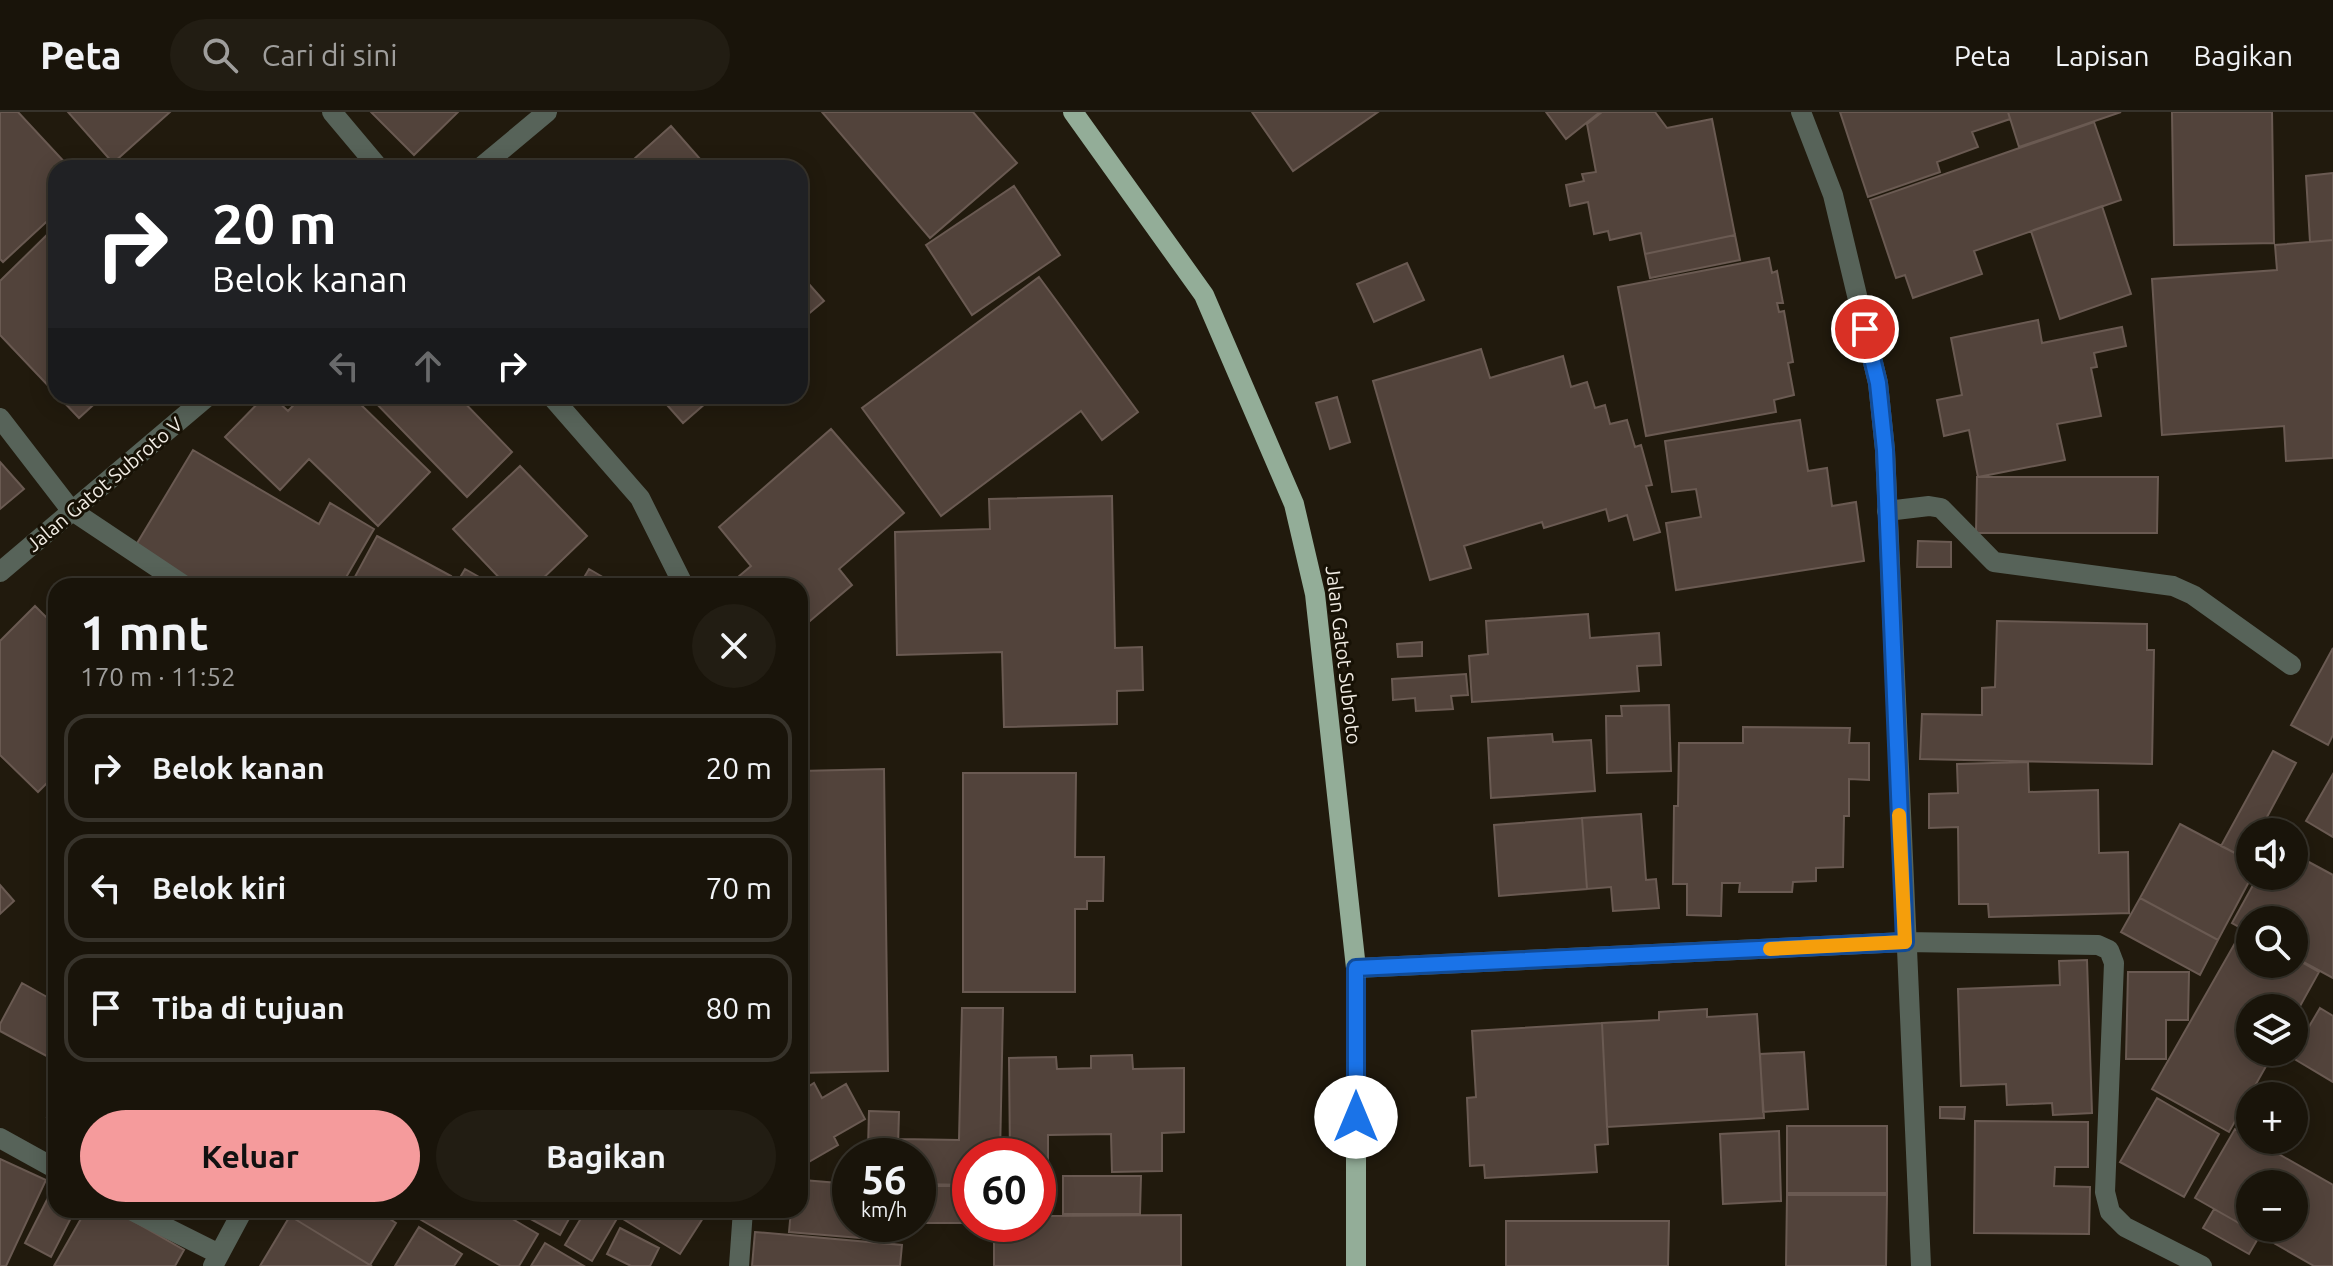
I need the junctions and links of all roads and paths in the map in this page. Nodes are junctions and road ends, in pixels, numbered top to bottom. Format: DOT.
graph roads {
  1 [pos="332,112"];
  2 [pos="547,112"];
  3 [pos="1073,112"];
  4 [pos="1801,112"];
  5 [pos="372,160"];
  6 [pos="490,160"];
  7 [pos="198,404"];
  8 [pos="558,404"];
  9 [pos="0,418"];
  10 [pos="71,510"];
  11 [pos="1887,511"];
  12 [pos="0,572"];
  13 [pos="173,578"];
  14 [pos="680,578"];
  15 [pos="2291,665"];
  16 [pos="1905,942"];
  17 [pos="1356,968"];
  18 [pos="0,1138"];
  19 [pos="48,1165"];
  20 [pos="145,1218"];
  21 [pos="239,1218"];
  22 [pos="742,1218"];
  23 [pos="216,1260"];
  24 [pos="739,1266"];
  25 [pos="1356,1266"];
  26 [pos="1921,1266"];
  27 [pos="2202,1266"];
  1 -- 5 [label="street"];
  2 -- 6 [label="street"];
  3 -- 17 [label="main road, Jalan Gatot Subroto"];
  4 -- 11 [label="street"];
  7 -- 10 [label="street, Jalan Gatot Subroto V"];
  8 -- 14 [label="street"];
  9 -- 10 [label="street"];
  10 -- 12 [label="street, Jalan Gatot Subroto V"];
  10 -- 13 [label="street"];
  11 -- 15 [label="street"];
  11 -- 16 [label="street"];
  16 -- 17 [label="street"];
  16 -- 26 [label="street"];
  16 -- 27 [label="street"];
  17 -- 25 [label="main road, Jalan Gatot Subroto"];
  18 -- 19 [label="street"];
  20 -- 23 [label="street"];
  21 -- 23 [label="street"];
  22 -- 24 [label="street"];
}
